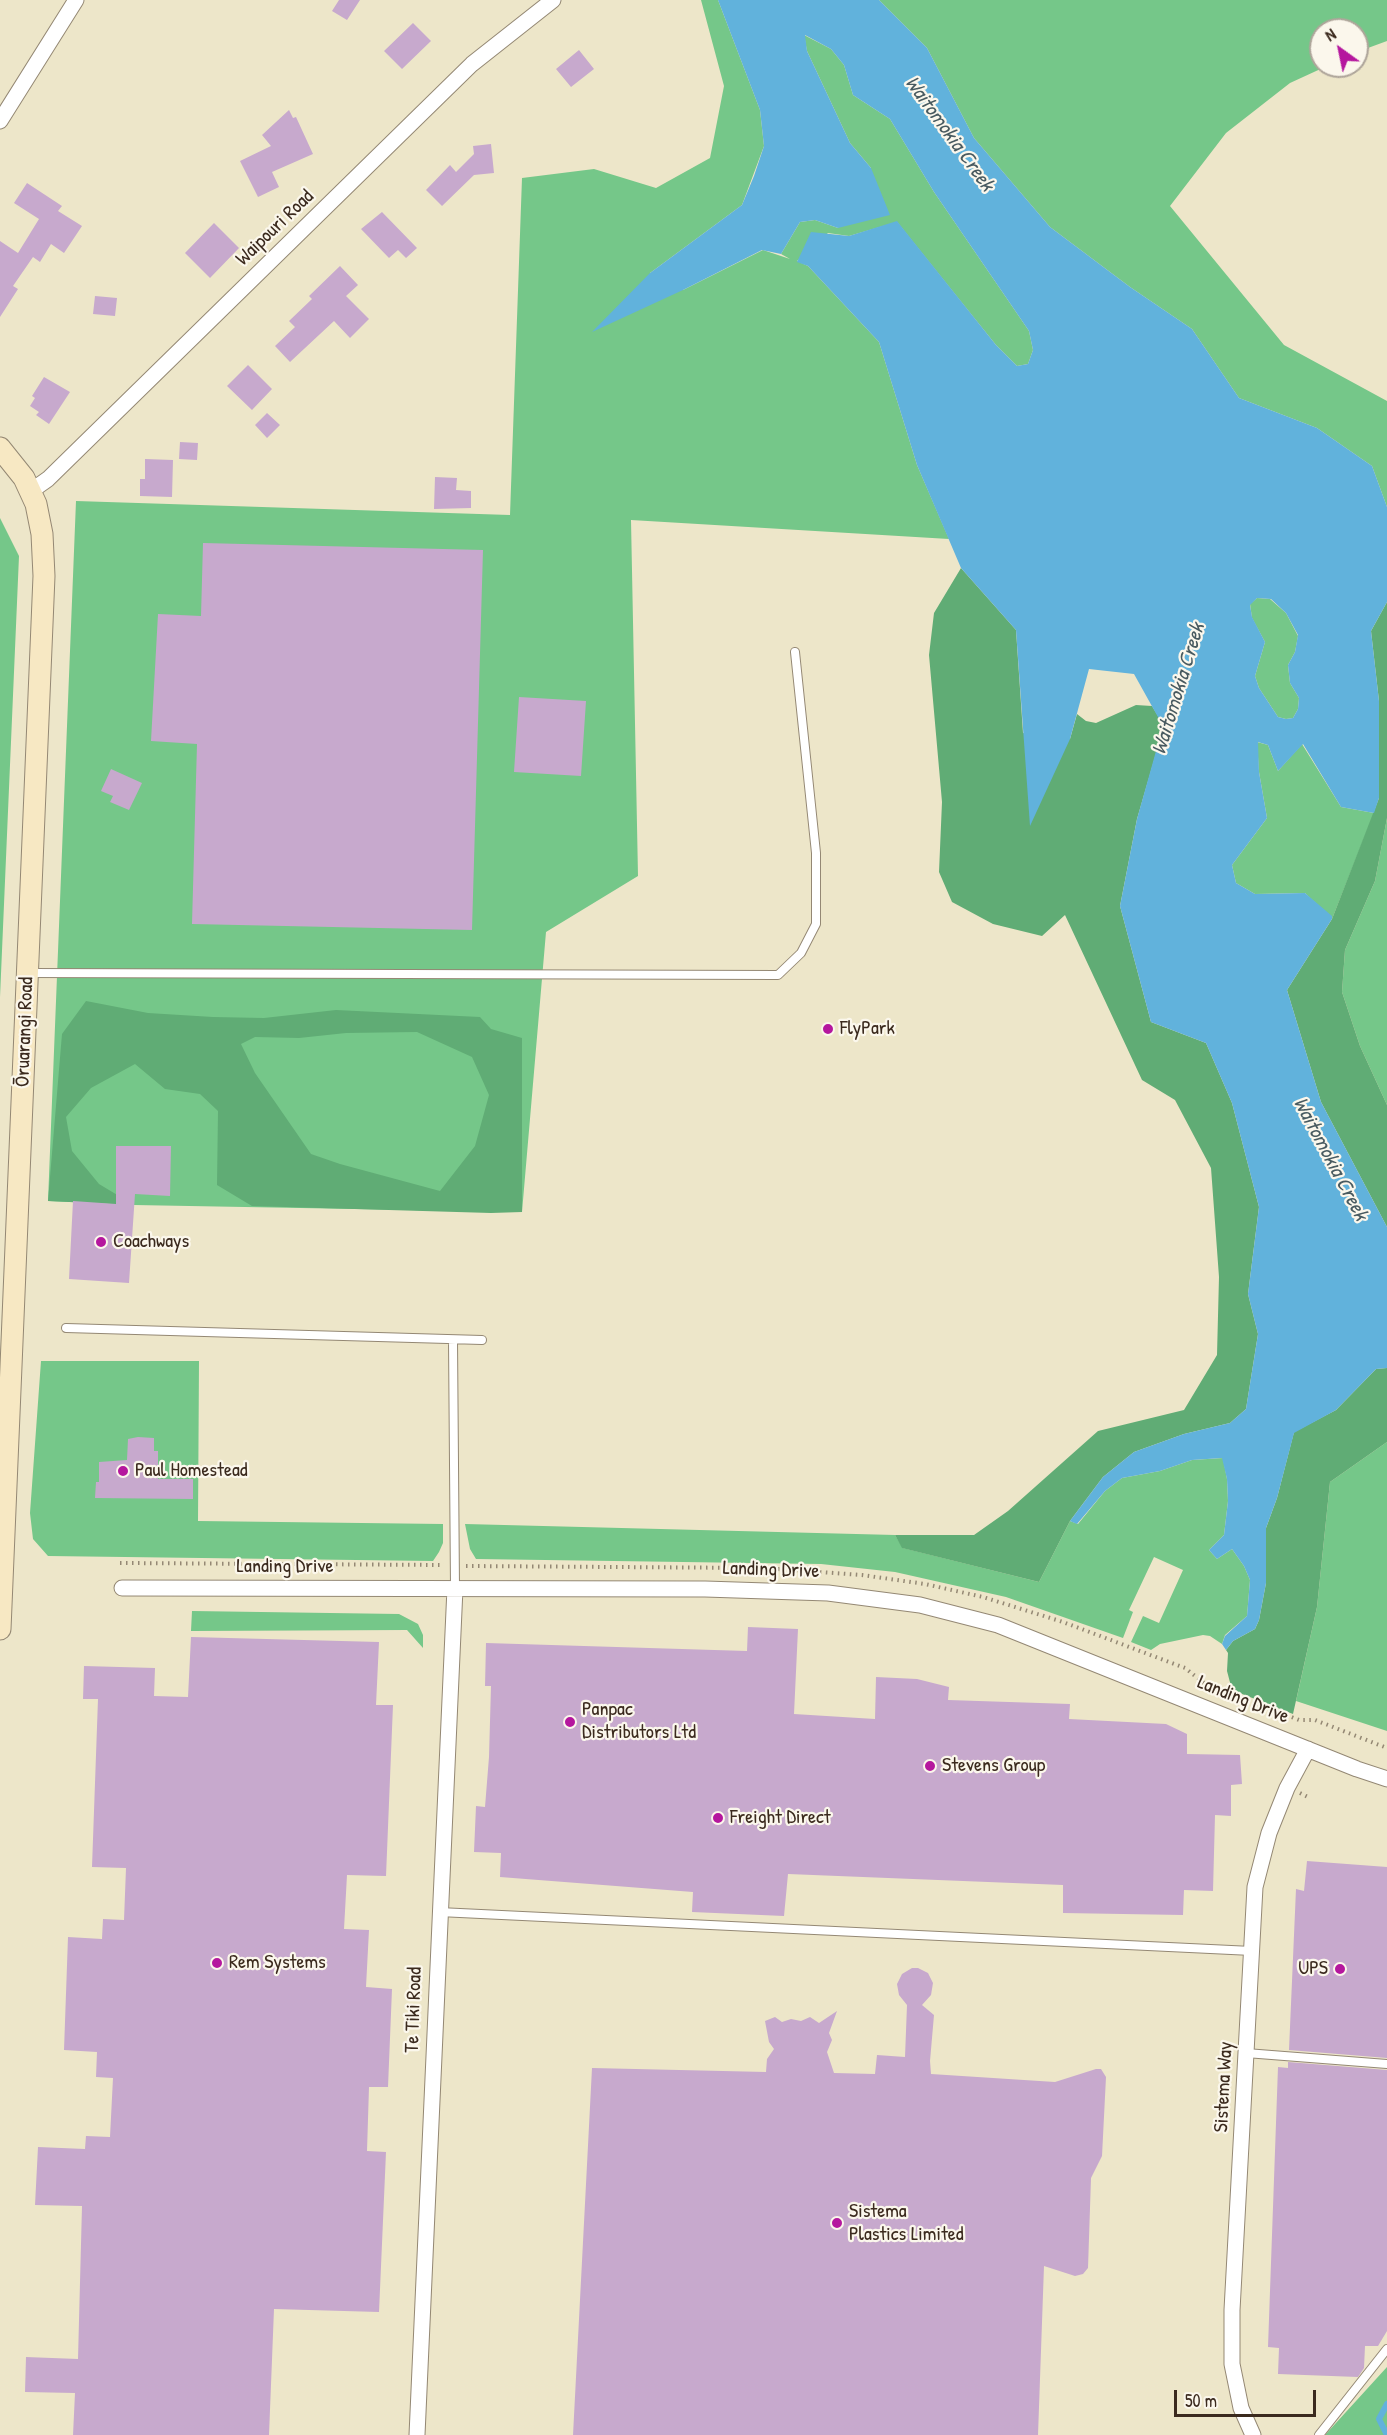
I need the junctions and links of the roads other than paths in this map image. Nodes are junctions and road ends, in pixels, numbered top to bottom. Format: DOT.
graph roads {
  1 [pos="76,0"];
  2 [pos="553,0"];
  3 [pos="0,121"];
  4 [pos="0,448"];
  5 [pos="31,491"];
  6 [pos="795,652"];
  7 [pos="27,973"];
  8 [pos="66,1328"];
  9 [pos="453,1340"];
  10 [pos="482,1340"];
  11 [pos="122,1588"];
  12 [pos="454,1588"];
  13 [pos="1,1590"];
  14 [pos="0,1629"];
  15 [pos="1308,1749"];
  16 [pos="1387,1779"];
  17 [pos="439,1912"];
  18 [pos="1252,1951"];
  19 [pos="1246,2053"];
  20 [pos="1387,2064"];
  21 [pos="1387,2349"];
  22 [pos="417,2435"];
  23 [pos="1252,2435"];
  24 [pos="1319,2435"];
  1 -- 3 [label="street"];
  2 -- 5 [label="street, Waipouri Road"];
  4 -- 5 [label="street, Ōruarangi Road"];
  5 -- 7 [label="street, Ōruarangi Road"];
  6 -- 7 [label="lane"];
  7 -- 13 [label="street, Ōruarangi Road"];
  8 -- 9 [label="lane"];
  9 -- 10 [label="lane"];
  9 -- 12 [label="lane"];
  11 -- 12 [label="street, Landing Drive"];
  12 -- 15 [label="street, Landing Drive"];
  12 -- 17 [label="street, Te Tiki Road"];
  13 -- 14 [label="street, Ōruarangi Road"];
  15 -- 16 [label="street, Landing Drive"];
  15 -- 18 [label="street, Sistema Way"];
  17 -- 18 [label="lane"];
  17 -- 22 [label="street, Te Tiki Road"];
  18 -- 19 [label="street, Sistema Way"];
  19 -- 20 [label="lane"];
  19 -- 23 [label="street, Sistema Way"];
  21 -- 24 [label="lane"];
}
